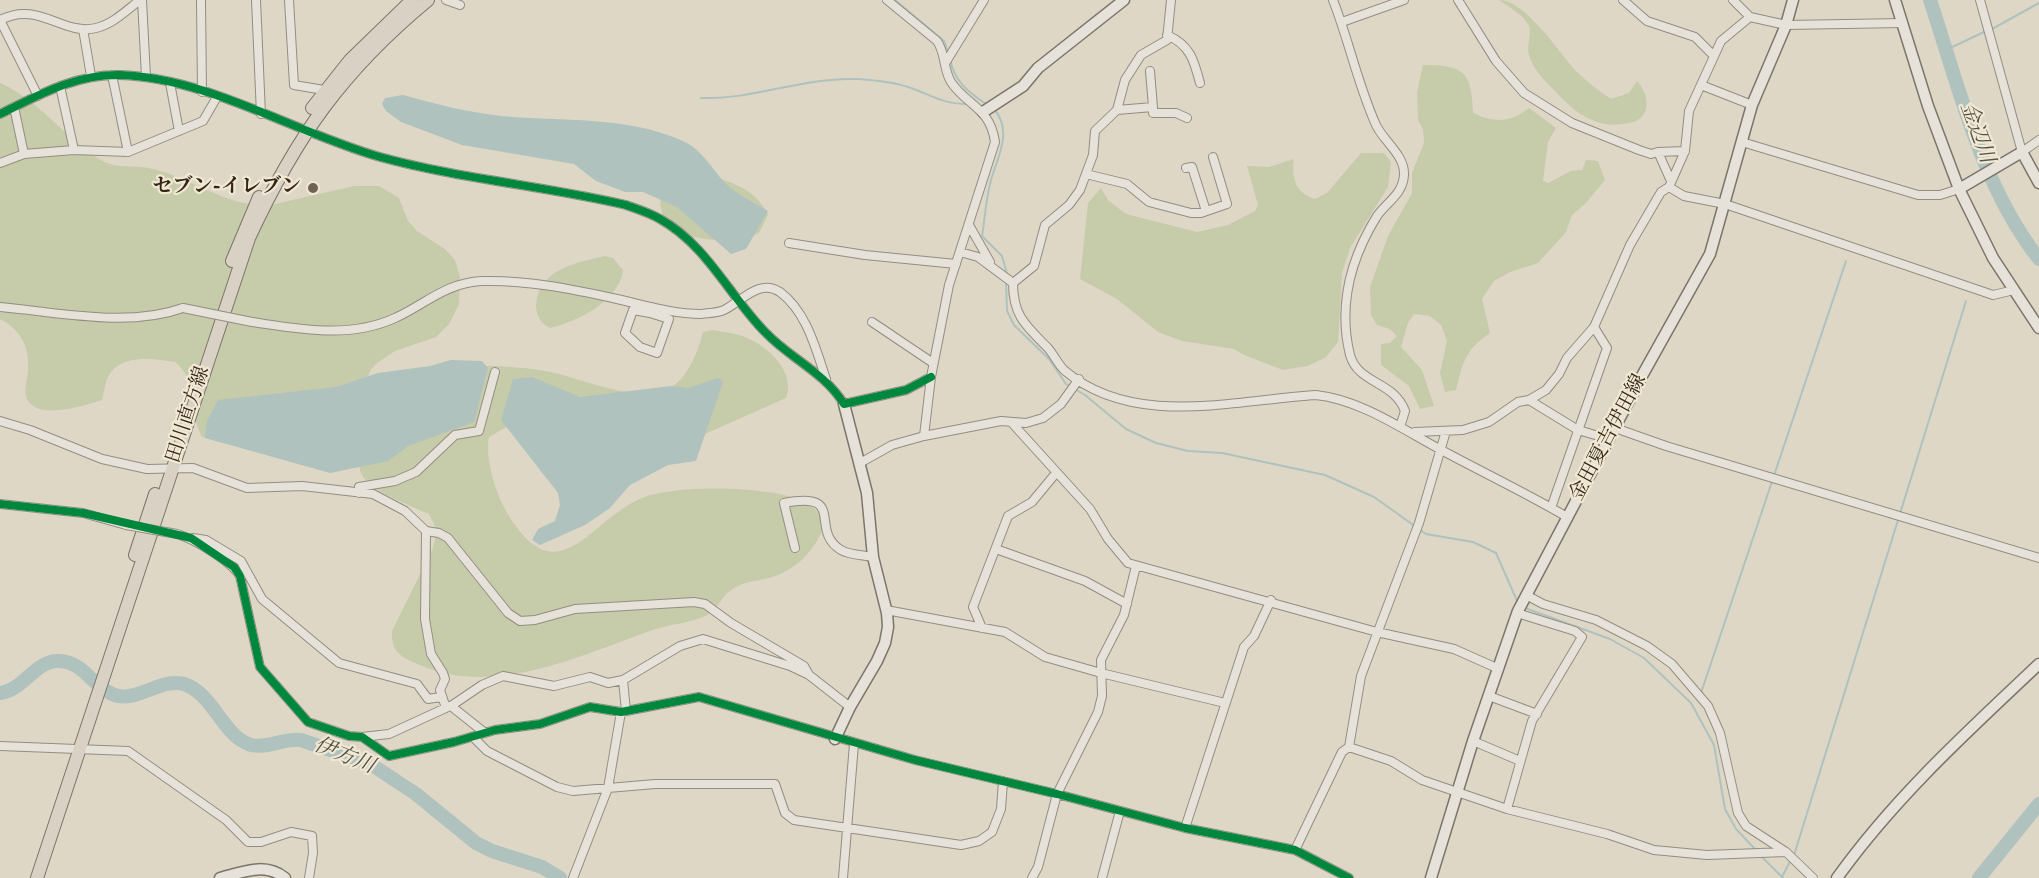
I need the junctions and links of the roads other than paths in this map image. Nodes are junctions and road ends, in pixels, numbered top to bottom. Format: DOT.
graph roads {
  1 [pos="141,0"];
  2 [pos="201,0"];
  3 [pos="256,0"];
  4 [pos="289,0"];
  5 [pos="412,0"];
  6 [pos="428,0"];
  7 [pos="446,0"];
  8 [pos="887,0"];
  9 [pos="984,0"];
  10 [pos="1124,0"];
  11 [pos="1171,0"];
  12 [pos="1333,0"];
  13 [pos="1404,0"];
  14 [pos="1458,0"];
  15 [pos="1623,0"];
  16 [pos="1733,0"];
  17 [pos="1793,0"];
  18 [pos="1895,0"];
  19 [pos="1980,0"];
  20 [pos="460,5"];
  21 [pos="1750,17"];
  22 [pos="0,20"];
  23 [pos="1342,22"];
  24 [pos="1903,23"];
  25 [pos="1786,26"];
  26 [pos="83,29"];
  27 [pos="1167,34"];
  28 [pos="1714,56"];
  29 [pos="945,62"];
  30 [pos="1150,71"];
  31 [pos="112,75"];
  32 [pos="91,76"];
  33 [pos="146,77"];
  34 [pos="170,82"];
  35 [pos="1200,83"];
  36 [pos="1701,85"];
  37 [pos="60,86"];
  38 [pos="324,90"];
  39 [pos="202,92"];
  40 [pos="38,96"];
  41 [pos="217,97"];
  42 [pos="1752,105"];
  43 [pos="14,107"];
  44 [pos="1153,107"];
  45 [pos="989,109"];
  46 [pos="1117,110"];
  47 [pos="0,114"];
  48 [pos="261,114"];
  49 [pos="1187,118"];
  50 [pos="302,130"];
  51 [pos="179,131"];
  52 [pos="2039,140"];
  53 [pos="1742,142"];
  54 [pos="74,150"];
  55 [pos="1685,151"];
  56 [pos="128,152"];
  57 [pos="1658,152"];
  58 [pos="24,154"];
  59 [pos="2020,154"];
  60 [pos="1213,157"];
  61 [pos="0,163"];
  62 [pos="1186,168"];
  63 [pos="1086,174"];
  64 [pos="1670,183"];
  65 [pos="2039,183"];
  66 [pos="1959,189"];
  67 [pos="1725,204"];
  68 [pos="1206,211"];
  69 [pos="969,225"];
  70 [pos="789,243"];
  71 [pos="960,252"];
  72 [pos="956,264"];
  73 [pos="994,268"];
  74 [pos="1012,282"];
  75 [pos="2014,290"];
  76 [pos="739,300"];
  77 [pos="0,307"];
  78 [pos="651,310"];
  79 [pos="872,322"];
  80 [pos="1594,327"];
  81 [pos="2039,328"];
  82 [pos="933,363"];
  83 [pos="495,372"];
  84 [pos="931,377"];
  85 [pos="827,380"];
  86 [pos="1078,381"];
  87 [pos="1529,400"];
  88 [pos="844,404"];
  89 [pos="0,421"];
  90 [pos="1012,423"];
  91 [pos="1400,427"];
  92 [pos="1615,428"];
  93 [pos="1578,430"];
  94 [pos="1446,431"];
  95 [pos="1413,432"];
  96 [pos="924,436"];
  97 [pos="1610,439"];
  98 [pos="1442,450"];
  99 [pos="860,462"];
  100 [pos="167,470"];
  101 [pos="1056,473"];
  102 [pos="359,493"];
  103 [pos="0,504"];
  104 [pos="1551,508"];
  105 [pos="1567,517"];
  106 [pos="426,531"];
  107 [pos="191,538"];
  108 [pos="795,548"];
  109 [pos="996,549"];
  110 [pos="873,557"];
  111 [pos="2039,558"];
  112 [pos="1136,566"];
  113 [pos="1525,597"];
  114 [pos="1271,600"];
  115 [pos="1126,604"];
  116 [pos="886,610"];
  117 [pos="1518,612"];
  118 [pos="982,628"];
  119 [pos="1377,632"];
  120 [pos="2039,664"];
  121 [pos="1499,669"];
  122 [pos="1101,673"];
  123 [pos="809,675"];
  124 [pos="623,680"];
  125 [pos="1489,696"];
  126 [pos="441,697"];
  127 [pos="1225,703"];
  128 [pos="449,707"];
  129 [pos="850,707"];
  130 [pos="623,712"];
  131 [pos="1537,714"];
  132 [pos="484,733"];
  133 [pos="473,736"];
  134 [pos="362,737"];
  135 [pos="835,739"];
  136 [pos="1473,741"];
  137 [pos="854,744"];
  138 [pos="0,746"];
  139 [pos="1349,747"];
  140 [pos="75,749"];
  141 [pos="1520,761"];
  142 [pos="1003,781"];
  143 [pos="608,788"];
  144 [pos="1458,792"];
  145 [pos="1057,794"];
  146 [pos="1507,809"];
  147 [pos="1120,811"];
  148 [pos="845,826"];
  149 [pos="1185,828"];
  150 [pos="1295,850"];
  151 [pos="1782,853"];
  152 [pos="574,876"];
  153 [pos="29,878"];
  154 [pos="37,878"];
  155 [pos="220,878"];
  156 [pos="285,878"];
  157 [pos="309,878"];
  158 [pos="843,878"];
  159 [pos="1032,878"];
  160 [pos="1102,878"];
  161 [pos="1349,878"];
  162 [pos="1431,878"];
  163 [pos="1813,878"];
  164 [pos="1837,878"];
  1 -- 26 [label="street"];
  1 -- 33 [label="street"];
  2 -- 39 [label="street"];
  3 -- 48 [label="street"];
  4 -- 38 [label="street"];
  5 -- 38 [label="main road, 田川直方線"];
  6 -- 50 [label="main road, 田川直方線"];
  7 -- 20 [label="street"];
  8 -- 29 [label="street"];
  9 -- 29 [label="street"];
  10 -- 45 [label="main road"];
  11 -- 27 [label="street"];
  12 -- 23 [label="street"];
  13 -- 23 [label="street"];
  14 -- 57 [label="street"];
  15 -- 28 [label="street"];
  16 -- 21 [label="street"];
  17 -- 25 [label="main road, 金田夏吉伊田線"];
  18 -- 24 [label="main road"];
  19 -- 59 [label="street"];
  21 -- 25 [label="street"];
  21 -- 28 [label="street"];
  22 -- 26 [label="street"];
  22 -- 40 [label="street"];
  23 -- 91 [label="street"];
  24 -- 25 [label="street"];
  24 -- 66 [label="main road"];
  25 -- 42 [label="main road, 金田夏吉伊田線"];
  26 -- 32 [label="street"];
  27 -- 35 [label="street"];
  27 -- 46 [label="street"];
  28 -- 36 [label="street"];
  29 -- 45 [label="street"];
  30 -- 44 [label="street"];
  31 -- 32 [label="street"];
  31 -- 33 [label="street"];
  31 -- 56 [label="street"];
  32 -- 37 [label="street"];
  33 -- 34 [label="street"];
  34 -- 39 [label="street"];
  34 -- 51 [label="street"];
  36 -- 42 [label="street"];
  36 -- 55 [label="street"];
  37 -- 40 [label="street"];
  37 -- 54 [label="street"];
  38 -- 50 [label="main road, 田川直方線"];
  39 -- 41 [label="street"];
  40 -- 43 [label="street"];
  41 -- 48 [label="street"];
  41 -- 51 [label="street"];
  42 -- 53 [label="main road, 金田夏吉伊田線"];
  43 -- 47 [label="street"];
  43 -- 58 [label="street"];
  44 -- 46 [label="street"];
  44 -- 49 [label="street"];
  45 -- 69 [label="street"];
  46 -- 63 [label="street"];
  48 -- 50 [label="street"];
  50 -- 76 [label="street"];
  50 -- 100 [label="main road, 田川直方線"];
  51 -- 56 [label="street"];
  52 -- 59 [label="street"];
  53 -- 66 [label="street"];
  53 -- 67 [label="main road, 金田夏吉伊田線"];
  54 -- 56 [label="street"];
  54 -- 58 [label="street"];
  55 -- 57 [label="street"];
  55 -- 64 [label="street"];
  57 -- 64 [label="street"];
  58 -- 61 [label="street"];
  59 -- 65 [label="main road"];
  59 -- 66 [label="main road"];
  60 -- 68 [label="street"];
  62 -- 68 [label="street"];
  63 -- 68 [label="street"];
  63 -- 74 [label="street"];
  64 -- 67 [label="street"];
  64 -- 80 [label="street"];
  66 -- 75 [label="main road"];
  67 -- 75 [label="street"];
  67 -- 92 [label="main road, 金田夏吉伊田線"];
  69 -- 71 [label="street"];
  69 -- 73 [label="street"];
  70 -- 72 [label="street"];
  71 -- 72 [label="street"];
  71 -- 73 [label="street"];
  72 -- 82 [label="street"];
  73 -- 74 [label="street"];
  74 -- 86 [label="street"];
  75 -- 81 [label="main road"];
  76 -- 78 [label="street"];
  76 -- 85 [label="street"];
  76 -- 85 [label="street"];
  77 -- 78 [label="street, bridge"];
  78 -- 78 [label="street"];
  79 -- 82 [label="street"];
  80 -- 87 [label="street"];
  80 -- 93 [label="street"];
  82 -- 84 [label="street"];
  83 -- 102 [label="street"];
  84 -- 88 [label="street"];
  84 -- 96 [label="street"];
  85 -- 88 [label="street"];
  86 -- 90 [label="street"];
  86 -- 91 [label="street"];
  87 -- 93 [label="street"];
  87 -- 94 [label="street"];
  88 -- 99 [label="main road"];
  89 -- 100 [label="street"];
  90 -- 96 [label="street"];
  90 -- 101 [label="street"];
  91 -- 95 [label="street"];
  92 -- 97 [label="main road, 金田夏吉伊田線"];
  92 -- 111 [label="street"];
  93 -- 97 [label="street"];
  93 -- 104 [label="street"];
  94 -- 95 [label="street"];
  94 -- 98 [label="street"];
  95 -- 98 [label="street"];
  96 -- 99 [label="street"];
  97 -- 105 [label="main road, 金田夏吉伊田線"];
  98 -- 104 [label="street"];
  98 -- 119 [label="street"];
  99 -- 110 [label="main road"];
  100 -- 102 [label="street"];
  100 -- 140 [label="main road, 田川直方線"];
  101 -- 109 [label="street"];
  101 -- 112 [label="street"];
  102 -- 106 [label="street"];
  103 -- 107 [label="street, bridge"];
  104 -- 105 [label="street"];
  105 -- 113 [label="main road, 金田夏吉伊田線"];
  106 -- 123 [label="street"];
  106 -- 126 [label="street"];
  107 -- 126 [label="street"];
  107 -- 134 [label="street"];
  108 -- 110 [label="street"];
  109 -- 115 [label="street"];
  109 -- 118 [label="street"];
  110 -- 116 [label="main road"];
  112 -- 114 [label="street"];
  112 -- 115 [label="street"];
  113 -- 117 [label="main road, 金田夏吉伊田線"];
  113 -- 151 [label="street"];
  114 -- 119 [label="street"];
  114 -- 127 [label="street"];
  115 -- 122 [label="street"];
  116 -- 118 [label="street"];
  116 -- 129 [label="main road"];
  117 -- 121 [label="main road, 金田夏吉伊田線"];
  117 -- 131 [label="street"];
  118 -- 122 [label="street"];
  119 -- 121 [label="street"];
  119 -- 139 [label="street"];
  120 -- 164 [label="main road"];
  121 -- 125 [label="main road, 金田夏吉伊田線"];
  122 -- 127 [label="street"];
  122 -- 145 [label="street"];
  123 -- 124 [label="street"];
  123 -- 129 [label="street"];
  124 -- 128 [label="street"];
  124 -- 130 [label="street"];
  125 -- 131 [label="street"];
  125 -- 136 [label="main road, 金田夏吉伊田線"];
  126 -- 128 [label="street"];
  127 -- 149 [label="street"];
  128 -- 132 [label="street"];
  128 -- 134 [label="street"];
  129 -- 135 [label="main road"];
  130 -- 132 [label="street"];
  130 -- 135 [label="street"];
  130 -- 143 [label="street"];
  131 -- 141 [label="street"];
  132 -- 133 [label="street"];
  133 -- 134 [label="street"];
  133 -- 143 [label="street"];
  135 -- 137 [label="street"];
  136 -- 141 [label="street"];
  136 -- 144 [label="main road, 金田夏吉伊田線"];
  137 -- 142 [label="street"];
  137 -- 148 [label="street"];
  138 -- 140 [label="street"];
  139 -- 144 [label="street"];
  139 -- 150 [label="street"];
  140 -- 153 [label="main road, 田川直方線"];
  140 -- 154 [label="main road, 田川直方線"];
  140 -- 157 [label="street"];
  141 -- 146 [label="street"];
  142 -- 145 [label="street"];
  142 -- 148 [label="street"];
  143 -- 148 [label="street"];
  143 -- 152 [label="street"];
  144 -- 146 [label="street"];
  144 -- 162 [label="main road, 金田夏吉伊田線"];
  145 -- 147 [label="street"];
  145 -- 159 [label="street"];
  146 -- 151 [label="street"];
  147 -- 149 [label="street"];
  147 -- 160 [label="street"];
  148 -- 158 [label="street"];
  149 -- 150 [label="street"];
  150 -- 161 [label="street"];
  151 -- 163 [label="street"];
  155 -- 156 [label="main road"];
}
